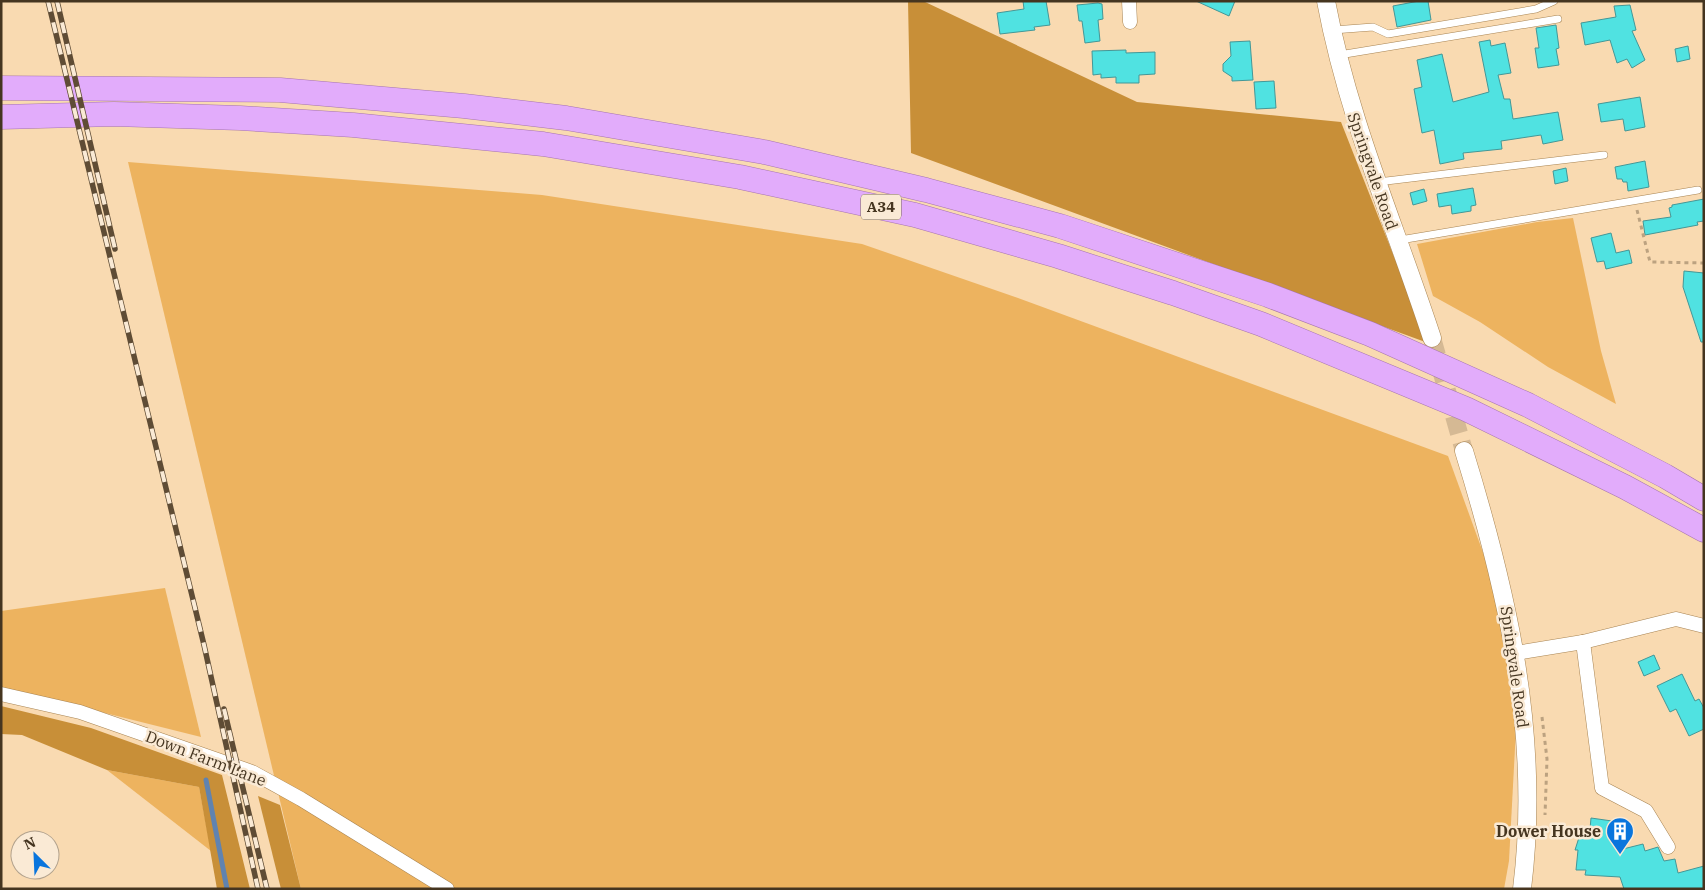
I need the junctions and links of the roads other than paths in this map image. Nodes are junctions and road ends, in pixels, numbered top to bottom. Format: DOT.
graph roads {
  1 [pos="1129,1"];
  2 [pos="1326,1"];
  3 [pos="1554,1"];
  4 [pos="1558,18"];
  5 [pos="1130,22"];
  6 [pos="1332,30"];
  7 [pos="1338,55"];
  8 [pos="1,88"];
  9 [pos="1,117"];
  10 [pos="1604,154"];
  11 [pos="1375,182"];
  12 [pos="1698,190"];
  13 [pos="1397,241"];
  14 [pos="1432,338"];
  15 [pos="1464,451"];
  16 [pos="1704,499"];
  17 [pos="1704,530"];
  18 [pos="1704,626"];
  19 [pos="1583,642"];
  20 [pos="1516,652"];
  21 [pos="1,694"];
  22 [pos="1668,847"];
  23 [pos="447,889"];
  24 [pos="1522,889"];
  1 -- 5 [label="street"];
  2 -- 6 [label="street, Springvale Road"];
  3 -- 6 [label="lane"];
  4 -- 7 [label="lane"];
  6 -- 7 [label="street, Springvale Road"];
  7 -- 11 [label="street, Springvale Road"];
  8 -- 16 [label="highway, A34"];
  9 -- 17 [label="highway, A34"];
  10 -- 11 [label="lane"];
  11 -- 13 [label="street, Springvale Road"];
  12 -- 13 [label="lane"];
  13 -- 14 [label="street, Springvale Road"];
  15 -- 20 [label="street, Springvale Road"];
  18 -- 19 [label="street"];
  19 -- 20 [label="street"];
  19 -- 22 [label="street"];
  20 -- 24 [label="street, Springvale Road"];
  21 -- 23 [label="street, Down Farm Lane"];
}
